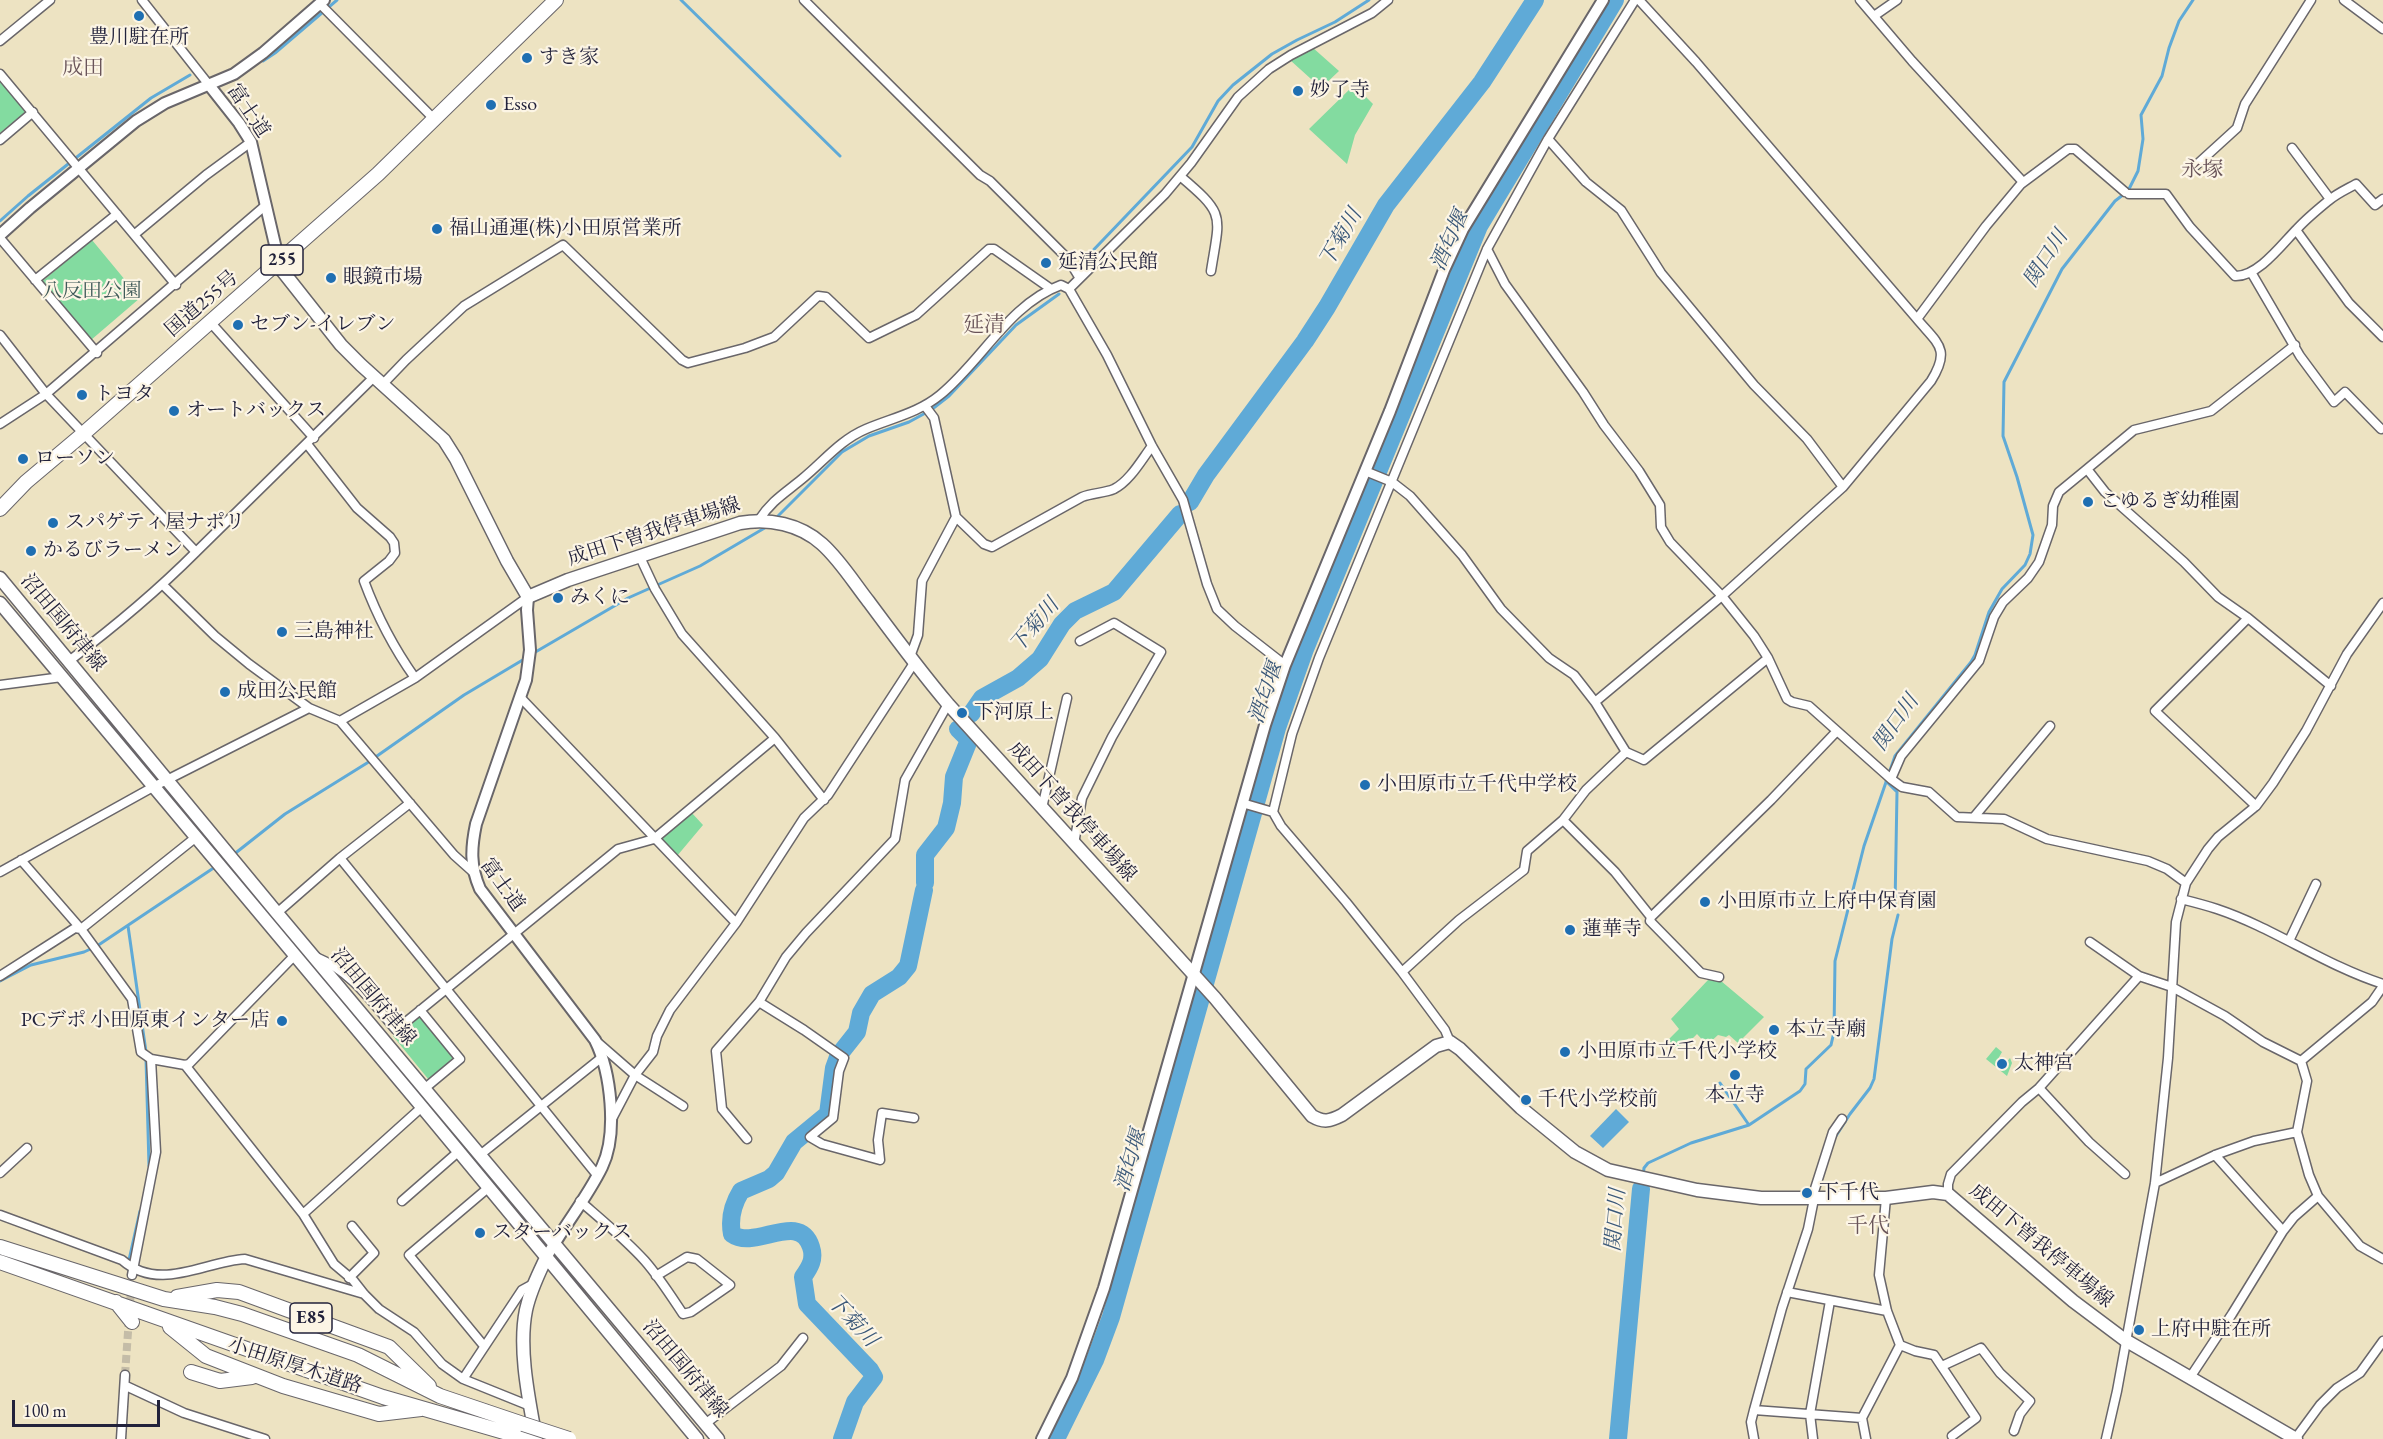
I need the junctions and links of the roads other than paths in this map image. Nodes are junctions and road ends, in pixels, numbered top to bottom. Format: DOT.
graph roads {
  1 [pos="50,0"];
  2 [pos="141,0"];
  3 [pos="556,0"];
  4 [pos="804,0"];
  5 [pos="1388,0"];
  6 [pos="1604,0"];
  7 [pos="1637,0"];
  8 [pos="1860,0"];
  9 [pos="1897,0"];
  10 [pos="2311,0"];
  11 [pos="2344,0"];
  12 [pos="324,6"];
  13 [pos="1874,16"];
  14 [pos="2383,29"];
  15 [pos="0,41"];
  16 [pos="0,74"];
  17 [pos="209,85"];
  18 [pos="33,112"];
  19 [pos="435,120"];
  20 [pos="1548,139"];
  21 [pos="0,140"];
  22 [pos="251,142"];
  23 [pos="2292,148"];
  24 [pos="75,163"];
  25 [pos="2192,169"];
  26 [pos="1180,176"];
  27 [pos="2023,182"];
  28 [pos="2330,199"];
  29 [pos="2383,199"];
  30 [pos="266,205"];
  31 [pos="117,214"];
  32 [pos="2296,230"];
  33 [pos="135,234"];
  34 [pos="0,237"];
  35 [pos="1487,249"];
  36 [pos="277,264"];
  37 [pos="1211,271"];
  38 [pos="2251,272"];
  39 [pos="1080,277"];
  40 [pos="35,280"];
  41 [pos="176,285"];
  42 [pos="1051,289"];
  43 [pos="1069,289"];
  44 [pos="1917,319"];
  45 [pos="211,323"];
  46 [pos="0,335"];
  47 [pos="2383,337"];
  48 [pos="2295,345"];
  49 [pos="97,353"];
  50 [pos="378,381"];
  51 [pos="46,394"];
  52 [pos="925,406"];
  53 [pos="0,424"];
  54 [pos="2381,429"];
  55 [pos="84,435"];
  56 [pos="310,441"];
  57 [pos="1152,446"];
  58 [pos="2087,469"];
  59 [pos="1365,471"];
  60 [pos="1392,482"];
  61 [pos="1843,487"];
  62 [pos="0,509"];
  63 [pos="956,517"];
  64 [pos="759,520"];
  65 [pos="196,552"];
  66 [pos="640,557"];
  67 [pos="0,578"];
  68 [pos="163,585"];
  69 [pos="1722,596"];
  70 [pos="528,597"];
  71 [pos="0,603"];
  72 [pos="2383,603"];
  73 [pos="2248,618"];
  74 [pos="1080,641"];
  75 [pos="1768,658"];
  76 [pos="912,660"];
  77 [pos="69,661"];
  78 [pos="1285,666"];
  79 [pos="62,677"];
  80 [pos="415,678"];
  81 [pos="0,685"];
  82 [pos="2331,686"];
  83 [pos="521,698"];
  84 [pos="1067,698"];
  85 [pos="1595,702"];
  86 [pos="948,704"];
  87 [pos="309,708"];
  88 [pos="340,721"];
  89 [pos="2050,726"];
  90 [pos="1837,731"];
  91 [pos="775,738"];
  92 [pos="1626,752"];
  93 [pos="1888,776"];
  94 [pos="167,780"];
  95 [pos="153,786"];
  96 [pos="824,800"];
  97 [pos="410,803"];
  98 [pos="1242,803"];
  99 [pos="2256,806"];
  100 [pos="1042,808"];
  101 [pos="1269,811"];
  102 [pos="1974,817"];
  103 [pos="1563,820"];
  104 [pos="195,838"];
  105 [pos="654,838"];
  106 [pos="1074,844"];
  107 [pos="340,858"];
  108 [pos="21,860"];
  109 [pos="0,872"];
  110 [pos="473,872"];
  111 [pos="2186,883"];
  112 [pos="2316,884"];
  113 [pos="2181,899"];
  114 [pos="277,913"];
  115 [pos="1651,917"];
  116 [pos="736,923"];
  117 [pos="81,929"];
  118 [pos="515,934"];
  119 [pos="2289,941"];
  120 [pos="2090,942"];
  121 [pos="295,955"];
  122 [pos="313,956"];
  123 [pos="1402,972"];
  124 [pos="1194,975"];
  125 [pos="0,976"];
  126 [pos="2139,976"];
  127 [pos="1719,977"];
  128 [pos="2382,982"];
  129 [pos="2172,987"];
  130 [pos="446,989"];
  131 [pos="759,1002"];
  132 [pos="420,1010"];
  133 [pos="596,1041"];
  134 [pos="1450,1042"];
  135 [pos="601,1058"];
  136 [pos="151,1059"];
  137 [pos="2301,1061"];
  138 [pos="185,1065"];
  139 [pos="634,1075"];
  140 [pos="2039,1088"];
  141 [pos="424,1089"];
  142 [pos="540,1105"];
  143 [pos="683,1106"];
  144 [pos="422,1107"];
  145 [pos="613,1117"];
  146 [pos="914,1118"];
  147 [pos="1842,1119"];
  148 [pos="2296,1132"];
  149 [pos="747,1139"];
  150 [pos="27,1148"];
  151 [pos="458,1152"];
  152 [pos="480,1155"];
  153 [pos="2215,1155"];
  154 [pos="0,1173"];
  155 [pos="2125,1174"];
  156 [pos="597,1175"];
  157 [pos="2155,1184"];
  158 [pos="488,1188"];
  159 [pos="1948,1194"];
  160 [pos="2318,1196"];
  161 [pos="1813,1198"];
  162 [pos="1886,1198"];
  163 [pos="580,1201"];
  164 [pos="402,1202"];
  165 [pos="303,1214"];
  166 [pos="0,1215"];
  167 [pos="352,1226"];
  168 [pos="2283,1231"];
  169 [pos="554,1243"];
  170 [pos="0,1247"];
  171 [pos="546,1258"];
  172 [pos="2383,1259"];
  173 [pos="0,1262"];
  174 [pos="0,1266"];
  175 [pos="132,1272"];
  176 [pos="656,1276"];
  177 [pos="350,1278"];
  178 [pos="533,1284"];
  179 [pos="81,1290"];
  180 [pos="1787,1292"];
  181 [pos="364,1294"];
  182 [pos="164,1299"];
  183 [pos="114,1301"];
  184 [pos="1830,1301"];
  185 [pos="1887,1311"];
  186 [pos="162,1320"];
  187 [pos="132,1322"];
  188 [pos="803,1338"];
  189 [pos="2125,1340"];
  190 [pos="2383,1341"];
  191 [pos="1900,1345"];
  192 [pos="484,1346"];
  193 [pos="1942,1366"];
  194 [pos="190,1372"];
  195 [pos="125,1374"];
  196 [pos="254,1376"];
  197 [pos="2191,1376"];
  198 [pos="464,1379"];
  199 [pos="126,1386"];
  200 [pos="440,1396"];
  201 [pos="530,1406"];
  202 [pos="429,1409"];
  203 [pos="1754,1410"];
  204 [pos="1810,1414"];
  205 [pos="1862,1418"];
  206 [pos="705,1424"];
  207 [pos="2013,1431"];
  208 [pos="528,1435"];
  209 [pos="247,1436"];
  210 [pos="1952,1436"];
  211 [pos="121,1439"];
  212 [pos="265,1439"];
  213 [pos="569,1439"];
  214 [pos="697,1439"];
  215 [pos="718,1439"];
  216 [pos="1042,1439"];
  217 [pos="1754,1439"];
  218 [pos="1813,1439"];
  219 [pos="1866,1439"];
  220 [pos="2106,1439"];
  221 [pos="2295,1439"];
  1 -- 15 [label="street"];
  2 -- 17 [label="street, 富士道"];
  3 -- 19 [label="highway, 国道255号 / 255"];
  4 -- 39 [label="street"];
  5 -- 26 [label="street"];
  6 -- 59 [label="street"];
  7 -- 20 [label="street"];
  7 -- 44 [label="street"];
  8 -- 13 [label="street"];
  9 -- 13 [label="street"];
  10 -- 25 [label="street"];
  11 -- 14 [label="street"];
  12 -- 17 [label="street"];
  12 -- 19 [label="street"];
  13 -- 27 [label="street"];
  16 -- 18 [label="street"];
  17 -- 22 [label="street, 富士道"];
  17 -- 24 [label="street"];
  18 -- 21 [label="street"];
  18 -- 24 [label="street"];
  19 -- 36 [label="highway, 国道255号 / 255"];
  20 -- 35 [label="street"];
  20 -- 61 [label="street"];
  22 -- 30 [label="street, 富士道"];
  22 -- 33 [label="street"];
  23 -- 28 [label="street"];
  24 -- 31 [label="street"];
  24 -- 34 [label="street"];
  26 -- 37 [label="street"];
  26 -- 39 [label="street"];
  27 -- 38 [label="street"];
  27 -- 44 [label="street"];
  28 -- 29 [label="street"];
  28 -- 32 [label="street"];
  30 -- 36 [label="street, 富士道"];
  30 -- 41 [label="street"];
  31 -- 33 [label="street"];
  31 -- 40 [label="street"];
  32 -- 38 [label="street"];
  32 -- 47 [label="street"];
  33 -- 41 [label="street"];
  34 -- 40 [label="street"];
  35 -- 60 [label="street"];
  35 -- 69 [label="street"];
  36 -- 45 [label="highway, 国道255号 / 255"];
  36 -- 50 [label="main road"];
  38 -- 48 [label="street"];
  39 -- 43 [label="street"];
  40 -- 49 [label="street"];
  41 -- 49 [label="street"];
  42 -- 43 [label="street"];
  42 -- 50 [label="street"];
  42 -- 52 [label="street"];
  43 -- 57 [label="street"];
  44 -- 61 [label="street"];
  45 -- 55 [label="highway, 国道255号 / 255"];
  45 -- 56 [label="street"];
  46 -- 51 [label="street"];
  48 -- 54 [label="street"];
  48 -- 58 [label="street"];
  49 -- 51 [label="street"];
  50 -- 56 [label="street"];
  50 -- 70 [label="main road"];
  51 -- 53 [label="street"];
  51 -- 55 [label="street"];
  52 -- 63 [label="street"];
  52 -- 64 [label="street"];
  55 -- 62 [label="highway, 国道255号 / 255"];
  55 -- 65 [label="street"];
  56 -- 65 [label="street"];
  56 -- 80 [label="street"];
  57 -- 63 [label="street"];
  57 -- 78 [label="street"];
  58 -- 73 [label="street"];
  58 -- 93 [label="street"];
  59 -- 60 [label="street"];
  59 -- 78 [label="street"];
  60 -- 85 [label="street"];
  60 -- 101 [label="street"];
  61 -- 69 [label="street"];
  63 -- 76 [label="street"];
  64 -- 66 [label="main road, 成田下曽我停車場線"];
  64 -- 76 [label="main road, 成田下曽我停車場線"];
  65 -- 68 [label="street"];
  66 -- 70 [label="main road, 成田下曽我停車場線"];
  66 -- 91 [label="street"];
  67 -- 77 [label="main road, 沼田国府津線"];
  68 -- 77 [label="street"];
  68 -- 87 [label="street"];
  69 -- 75 [label="street"];
  69 -- 85 [label="street"];
  70 -- 80 [label="street"];
  70 -- 83 [label="street"];
  71 -- 79 [label="main road, 沼田国府津線"];
  72 -- 82 [label="street"];
  73 -- 82 [label="street"];
  73 -- 99 [label="street"];
  74 -- 106 [label="street"];
  75 -- 90 [label="street"];
  75 -- 92 [label="street"];
  76 -- 86 [label="main road, 成田下曽我停車場線"];
  76 -- 96 [label="street"];
  77 -- 94 [label="main road, 沼田国府津線"];
  78 -- 98 [label="street"];
  79 -- 81 [label="street"];
  79 -- 95 [label="main road, 沼田国府津線"];
  80 -- 88 [label="street"];
  82 -- 99 [label="street"];
  83 -- 105 [label="street"];
  83 -- 110 [label="street"];
  84 -- 100 [label="street"];
  85 -- 92 [label="street"];
  86 -- 100 [label="main road, 成田下曽我停車場線"];
  86 -- 131 [label="street"];
  87 -- 88 [label="street"];
  87 -- 94 [label="street"];
  88 -- 97 [label="street, 富士道"];
  89 -- 102 [label="street"];
  90 -- 93 [label="street"];
  90 -- 115 [label="street"];
  91 -- 96 [label="street"];
  91 -- 105 [label="street"];
  92 -- 103 [label="street"];
  93 -- 102 [label="street"];
  94 -- 95 [label="street"];
  94 -- 114 [label="main road, 沼田国府津線"];
  95 -- 104 [label="main road, 沼田国府津線"];
  95 -- 108 [label="street"];
  96 -- 116 [label="street"];
  97 -- 107 [label="street"];
  97 -- 110 [label="street, 富士道"];
  98 -- 101 [label="street"];
  98 -- 124 [label="street"];
  99 -- 111 [label="street"];
  100 -- 106 [label="main road, 成田下曽我停車場線"];
  101 -- 123 [label="street"];
  102 -- 111 [label="street"];
  103 -- 115 [label="street"];
  103 -- 123 [label="street"];
  104 -- 117 [label="street"];
  104 -- 121 [label="main road, 沼田国府津線"];
  105 -- 116 [label="street"];
  105 -- 118 [label="street"];
  106 -- 124 [label="main road, 成田下曽我停車場線"];
  107 -- 114 [label="street"];
  107 -- 130 [label="street"];
  108 -- 109 [label="street"];
  108 -- 117 [label="street"];
  110 -- 118 [label="street, 富士道"];
  111 -- 113 [label="street"];
  112 -- 119 [label="street"];
  113 -- 119 [label="street"];
  113 -- 129 [label="street"];
  114 -- 122 [label="main road, 沼田国府津線"];
  115 -- 127 [label="street"];
  116 -- 139 [label="street"];
  117 -- 125 [label="street"];
  117 -- 136 [label="street"];
  118 -- 130 [label="street"];
  118 -- 133 [label="street, 富士道"];
  119 -- 128 [label="street"];
  120 -- 126 [label="street"];
  121 -- 138 [label="street"];
  121 -- 144 [label="main road, 沼田国府津線"];
  122 -- 132 [label="street"];
  122 -- 141 [label="main road, 沼田国府津線"];
  123 -- 134 [label="street"];
  124 -- 134 [label="main road, 成田下曽我停車場線"];
  124 -- 216 [label="street"];
  126 -- 129 [label="street"];
  126 -- 140 [label="street"];
  128 -- 137 [label="street"];
  129 -- 137 [label="street"];
  129 -- 157 [label="street"];
  130 -- 132 [label="street"];
  130 -- 142 [label="street"];
  131 -- 146 [label="street"];
  131 -- 149 [label="street"];
  132 -- 141 [label="street"];
  133 -- 135 [label="street, 富士道"];
  133 -- 139 [label="street"];
  134 -- 161 [label="main road, 成田下曽我停車場線"];
  135 -- 142 [label="street"];
  135 -- 145 [label="street, 富士道"];
  136 -- 138 [label="street"];
  136 -- 175 [label="street"];
  137 -- 148 [label="street"];
  138 -- 165 [label="street"];
  139 -- 143 [label="street"];
  139 -- 145 [label="street"];
  140 -- 155 [label="street"];
  140 -- 159 [label="street"];
  141 -- 152 [label="main road, 沼田国府津線"];
  142 -- 152 [label="street"];
  142 -- 156 [label="street"];
  144 -- 151 [label="main road, 沼田国府津線"];
  144 -- 165 [label="street"];
  145 -- 156 [label="street, 富士道"];
  147 -- 161 [label="street"];
  148 -- 153 [label="street"];
  148 -- 160 [label="street"];
  150 -- 154 [label="street"];
  151 -- 158 [label="main road, 沼田国府津線"];
  151 -- 164 [label="street"];
  152 -- 169 [label="main road, 沼田国府津線"];
  153 -- 157 [label="street"];
  153 -- 168 [label="street"];
  156 -- 163 [label="street, 富士道"];
  157 -- 189 [label="street"];
  158 -- 171 [label="main road, 沼田国府津線"];
  158 -- 192 [label="street"];
  159 -- 162 [label="main road, 成田下曽我停車場線"];
  159 -- 189 [label="main road, 成田下曽我停車場線"];
  160 -- 168 [label="street"];
  160 -- 172 [label="street"];
  161 -- 162 [label="main road, 成田下曽我停車場線"];
  161 -- 180 [label="street"];
  162 -- 185 [label="street"];
  163 -- 169 [label="street, 富士道"];
  163 -- 176 [label="street"];
  165 -- 177 [label="street"];
  166 -- 175 [label="street"];
  167 -- 177 [label="street"];
  168 -- 197 [label="street"];
  169 -- 171 [label="street, 富士道"];
  169 -- 206 [label="main road, 沼田国府津線"];
  170 -- 182 [label="highway, 小田原厚木道路 / E85"];
  171 -- 178 [label="main road"];
  171 -- 214 [label="main road, 沼田国府津線"];
  173 -- 179 [label="highway, 小田原厚木道路 / E85"];
  174 -- 179 [label="highway"];
  175 -- 181 [label="street"];
  176 -- 176 [label="street"];
  177 -- 181 [label="street"];
  178 -- 192 [label="street"];
  178 -- 201 [label="main road"];
  179 -- 183 [label="highway, 小田原厚木道路 / E85"];
  180 -- 184 [label="street"];
  180 -- 203 [label="street"];
  181 -- 198 [label="street"];
  182 -- 200 [label="highway, 小田原厚木道路 / E85"];
  182 -- 200 [label="highway, 小田原厚木道路 / E85"];
  183 -- 186 [label="highway, 小田原厚木道路 / E85"];
  183 -- 187 [label="highway"];
  184 -- 185 [label="street"];
  184 -- 204 [label="street"];
  185 -- 191 [label="street"];
  186 -- 196 [label="highway, 小田原厚木道路 / E85"];
  186 -- 202 [label="highway, 小田原厚木道路 / E85"];
  188 -- 206 [label="street"];
  189 -- 197 [label="main road, 成田下曽我停車場線"];
  189 -- 220 [label="street"];
  190 -- 221 [label="street"];
  191 -- 193 [label="street"];
  191 -- 205 [label="street"];
  192 -- 198 [label="street"];
  193 -- 207 [label="street"];
  193 -- 210 [label="street"];
  194 -- 196 [label="highway"];
  195 -- 199 [label="street"];
  196 -- 202 [label="highway, 小田原厚木道路 / E85"];
  197 -- 221 [label="main road, 成田下曽我停車場線"];
  198 -- 201 [label="street"];
  199 -- 209 [label="street"];
  199 -- 211 [label="street"];
  200 -- 208 [label="highway, 小田原厚木道路 / E85"];
  201 -- 208 [label="main road"];
  202 -- 208 [label="highway, 小田原厚木道路 / E85"];
  203 -- 204 [label="street"];
  203 -- 217 [label="street"];
  204 -- 205 [label="street"];
  204 -- 218 [label="street"];
  205 -- 219 [label="street"];
  206 -- 215 [label="main road, 沼田国府津線"];
  208 -- 213 [label="highway, 小田原厚木道路 / E85, bridge"];
  209 -- 212 [label="street"];
}
